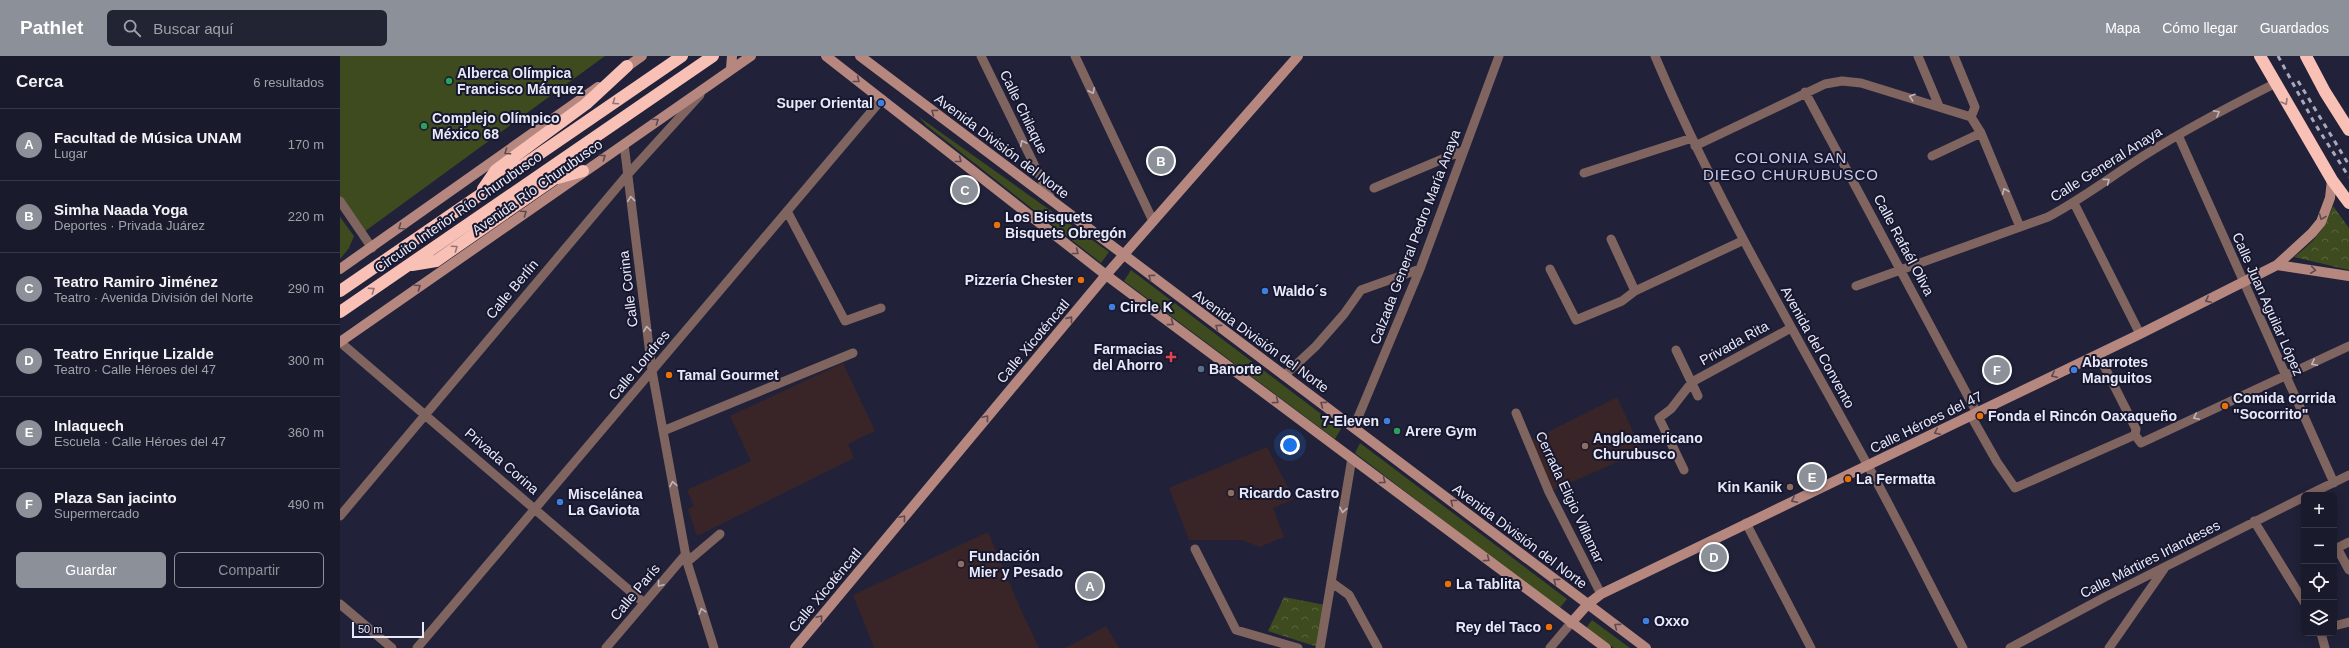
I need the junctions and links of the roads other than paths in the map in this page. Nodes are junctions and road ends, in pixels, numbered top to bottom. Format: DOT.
graph roads {
  1 [pos="642,56"];
  2 [pos="682,56"];
  3 [pos="713,56"];
  4 [pos="732,56"];
  5 [pos="826,56"];
  6 [pos="860,56"];
  7 [pos="981,56"];
  8 [pos="1075,56"];
  9 [pos="1298,56"];
  10 [pos="1499,56"];
  11 [pos="1656,56"];
  12 [pos="1918,56"];
  13 [pos="1954,56"];
  14 [pos="2260,56"];
  15 [pos="2306,56"];
  16 [pos="745,57"];
  17 [pos="627,66"];
  18 [pos="732,69"];
  19 [pos="709,84"];
  20 [pos="2274,84"];
  21 [pos="1805,92"];
  22 [pos="882,100"];
  23 [pos="1939,106"];
  24 [pos="1971,117"];
  25 [pos="2349,130"];
  26 [pos="1981,133"];
  27 [pos="2178,135"];
  28 [pos="1694,142"];
  29 [pos="624,144"];
  30 [pos="1464,150"];
  31 [pos="1932,156"];
  32 [pos="583,171"];
  33 [pos="629,173"];
  34 [pos="1584,173"];
  35 [pos="2332,180"];
  36 [pos="1374,188"];
  37 [pos="479,195"];
  38 [pos="340,202"];
  39 [pos="1053,203"];
  40 [pos="2074,203"];
  41 [pos="2349,203"];
  42 [pos="787,211"];
  43 [pos="1153,221"];
  44 [pos="2020,227"];
  45 [pos="1611,239"];
  46 [pos="1742,240"];
  47 [pos="372,248"];
  48 [pos="1123,256"];
  49 [pos="2277,265"];
  50 [pos="407,266"];
  51 [pos="1420,269"];
  52 [pos="1550,269"];
  53 [pos="340,270"];
  54 [pos="1902,270"];
  55 [pos="1106,275"];
  56 [pos="2349,276"];
  57 [pos="2243,282"];
  58 [pos="1856,286"];
  59 [pos="340,291"];
  60 [pos="1635,291"];
  61 [pos="881,308"];
  62 [pos="340,312"];
  63 [pos="1791,328"];
  64 [pos="2140,334"];
  65 [pos="340,342"];
  66 [pos="2349,346"];
  67 [pos="1676,350"];
  68 [pos="853,352"];
  69 [pos="2098,354"];
  70 [pos="652,371"];
  71 [pos="1284,376"];
  72 [pos="2285,377"];
  73 [pos="1692,382"];
  74 [pos="1698,396"];
  75 [pos="1516,413"];
  76 [pos="425,414"];
  77 [pos="1974,414"];
  78 [pos="1354,428"];
  79 [pos="663,431"];
  80 [pos="2135,435"];
  81 [pos="1352,458"];
  82 [pos="1868,465"];
  83 [pos="1684,470"];
  84 [pos="2349,475"];
  85 [pos="2334,483"];
  86 [pos="2314,492"];
  87 [pos="2301,498"];
  88 [pos="536,508"];
  89 [pos="340,516"];
  90 [pos="2254,521"];
  91 [pos="1746,523"];
  92 [pos="720,534"];
  93 [pos="2349,542"];
  94 [pos="1195,549"];
  95 [pos="686,558"];
  96 [pos="2165,568"];
  97 [pos="2349,570"];
  98 [pos="1331,582"];
  99 [pos="1601,594"];
  100 [pos="2303,600"];
  101 [pos="644,603"];
  102 [pos="340,604"];
  103 [pos="1588,604"];
  104 [pos="2349,622"];
  105 [pos="1571,623"];
  106 [pos="2337,625"];
  107 [pos="2322,636"];
  108 [pos="1555,646"];
  109 [pos="392,648"];
  110 [pos="417,648"];
  111 [pos="606,648"];
  112 [pos="714,648"];
  113 [pos="795,648"];
  114 [pos="1298,648"];
  115 [pos="1320,648"];
  116 [pos="1378,648"];
  117 [pos="1606,648"];
  118 [pos="1646,648"];
  119 [pos="1811,648"];
  120 [pos="1963,648"];
  121 [pos="2010,648"];
  122 [pos="2109,648"];
  123 [pos="2324,648"];
  1 -- 17 [label="main road"];
  2 -- 37 [label="highway, Circuito Interior Río Churubusco, one-way"];
  3 -- 50 [label="highway, Circuito Interior Río Churubusco"];
  4 -- 18 [label="main road"];
  5 -- 22 [label="main road, one-way"];
  39 -- 6 [label="main road, Avenida División del Norte, one-way"];
  39 -- 7 [label="street, Calle Chilaque, one-way"];
  8 -- 43 [label="street, one-way"];
  9 -- 43 [label="main road, Calle Xicoténcatl"];
  10 -- 30 [label="street, Calzada General Pedro María Anaya"];
  11 -- 28 [label="street, Avenida del Convento"];
  12 -- 23 [label="street"];
  13 -- 24 [label="street"];
  14 -- 20 [label="highway"];
  15 -- 25 [label="highway"];
  16 -- 18 [label="main road, Avenida Río Churubusco"];
  17 -- 37 [label="highway"];
  17 -- 47 [label="main road, one-way"];
  18 -- 19 [label="main road, Avenida Río Churubusco"];
  29 -- 19 [label="main road, Avenida Río Churubusco, one-way"];
  19 -- 33 [label="street, Calle Berlín"];
  27 -- 20 [label="street, Calle General Anaya, one-way"];
  20 -- 35 [label="highway, one-way"];
  23 -- 21 [label="street, one-way"];
  21 -- 28 [label="street"];
  21 -- 54 [label="street, Calle Rafaél Oliva"];
  22 -- 42 [label="street, Calle Londres"];
  22 -- 55 [label="main road, one-way"];
  23 -- 24 [label="street"];
  24 -- 26 [label="street"];
  26 -- 31 [label="street"];
  44 -- 26 [label="street, one-way"];
  40 -- 27 [label="street, Calle General Anaya, one-way"];
  27 -- 57 [label="street, Calle Juan Aguilar López"];
  28 -- 34 [label="street"];
  28 -- 46 [label="street, Avenida del Convento"];
  32 -- 29 [label="main road, Avenida Río Churubusco, one-way"];
  29 -- 33 [label="street, Calle Corina"];
  30 -- 36 [label="street"];
  30 -- 51 [label="street, Calzada General Pedro María Anaya"];
  50 -- 32 [label="highway, one-way"];
  65 -- 32 [label="main road, Avenida Río Churubusco, one-way"];
  70 -- 33 [label="street, Calle Corina, one-way"];
  33 -- 76 [label="street, Calle Berlín"];
  35 -- 41 [label="highway"];
  35 -- 49 [label="main road, Calle Héroes del 47, one-way"];
  37 -- 59 [label="highway, Circuito Interior Río Churubusco"];
  38 -- 47 [label="street"];
  39 -- 48 [label="main road, Avenida División del Norte"];
  40 -- 44 [label="street, Calle General Anaya"];
  40 -- 64 [label="street"];
  42 -- 61 [label="street"];
  42 -- 70 [label="street, Calle Londres"];
  43 -- 48 [label="main road, Calle Xicoténcatl"];
  44 -- 54 [label="street, Calle General Anaya"];
  45 -- 60 [label="street"];
  46 -- 60 [label="street"];
  46 -- 63 [label="street, Avenida del Convento"];
  47 -- 53 [label="main road"];
  48 -- 55 [label="main road, Calle Xicoténcatl"];
  71 -- 48 [label="main road, Avenida División del Norte, one-way"];
  49 -- 56 [label="main road, one-way"];
  49 -- 57 [label="main road, Calle Héroes del 47"];
  62 -- 50 [label="highway, Circuito Interior Río Churubusco, one-way"];
  51 -- 71 [label="street"];
  51 -- 78 [label="street, Calzada General Pedro María Anaya"];
  52 -- 60 [label="street"];
  54 -- 58 [label="street, Calle General Anaya"];
  54 -- 77 [label="street, Calle Rafaél Oliva"];
  55 -- 81 [label="main road, one-way"];
  113 -- 55 [label="main road, Calle Xicoténcatl, one-way"];
  57 -- 64 [label="main road, Calle Héroes del 47, one-way"];
  57 -- 72 [label="street, Calle Juan Aguilar López"];
  63 -- 73 [label="street, Privada Rita"];
  63 -- 82 [label="street, Avenida del Convento"];
  64 -- 69 [label="main road, Calle Héroes del 47"];
  65 -- 76 [label="street, Privada Corina"];
  66 -- 72 [label="street, one-way"];
  67 -- 73 [label="street"];
  68 -- 79 [label="street"];
  69 -- 77 [label="main road, Calle Héroes del 47, one-way"];
  69 -- 80 [label="street"];
  70 -- 79 [label="street, Calle Corina"];
  70 -- 88 [label="street, Calle Londres"];
  78 -- 71 [label="main road, Avenida División del Norte, one-way"];
  72 -- 80 [label="street, one-way"];
  72 -- 85 [label="street, Calle Juan Aguilar López"];
  73 -- 74 [label="street"];
  73 -- 83 [label="street"];
  75 -- 99 [label="street, Cerrada Eligio Villamar"];
  76 -- 88 [label="street, Privada Corina"];
  76 -- 89 [label="street, Calle Berlín"];
  77 -- 80 [label="street, Calle Rafaél Oliva"];
  77 -- 82 [label="main road, Calle Héroes del 47, one-way"];
  103 -- 78 [label="main road, Avenida División del Norte, one-way"];
  95 -- 79 [label="street, Calle Corina, one-way"];
  81 -- 98 [label="street, one-way"];
  81 -- 105 [label="main road, one-way"];
  82 -- 91 [label="main road, Calle Héroes del 47, one-way"];
  82 -- 120 [label="street, Avenida del Convento"];
  84 -- 85 [label="street"];
  85 -- 86 [label="street"];
  87 -- 90 [label="street, Calle Mártires Irlandeses"];
  88 -- 101 [label="street, Privada Corina"];
  88 -- 110 [label="street, Calle Londres"];
  90 -- 96 [label="street, Calle Mártires Irlandeses"];
  90 -- 100 [label="street"];
  91 -- 99 [label="main road, Calle Héroes del 47"];
  91 -- 119 [label="street"];
  92 -- 95 [label="street, Calle París"];
  93 -- 97 [label="street"];
  94 -- 114 [label="street"];
  95 -- 101 [label="street, Calle París, one-way"];
  112 -- 95 [label="street, Calle Corina, one-way"];
  96 -- 121 [label="street, Calle Mártires Irlandeses"];
  96 -- 122 [label="street"];
  98 -- 115 [label="street"];
  98 -- 116 [label="street"];
  99 -- 103 [label="main road, Calle Héroes del 47"];
  101 -- 111 [label="street, Calle París"];
  102 -- 109 [label="street"];
  103 -- 105 [label="main road, Calle Héroes del 47"];
  118 -- 103 [label="main road, Avenida División del Norte, one-way"];
  104 -- 106 [label="street"];
  105 -- 108 [label="street"];
  105 -- 117 [label="main road"];
  107 -- 123 [label="street"];
}
